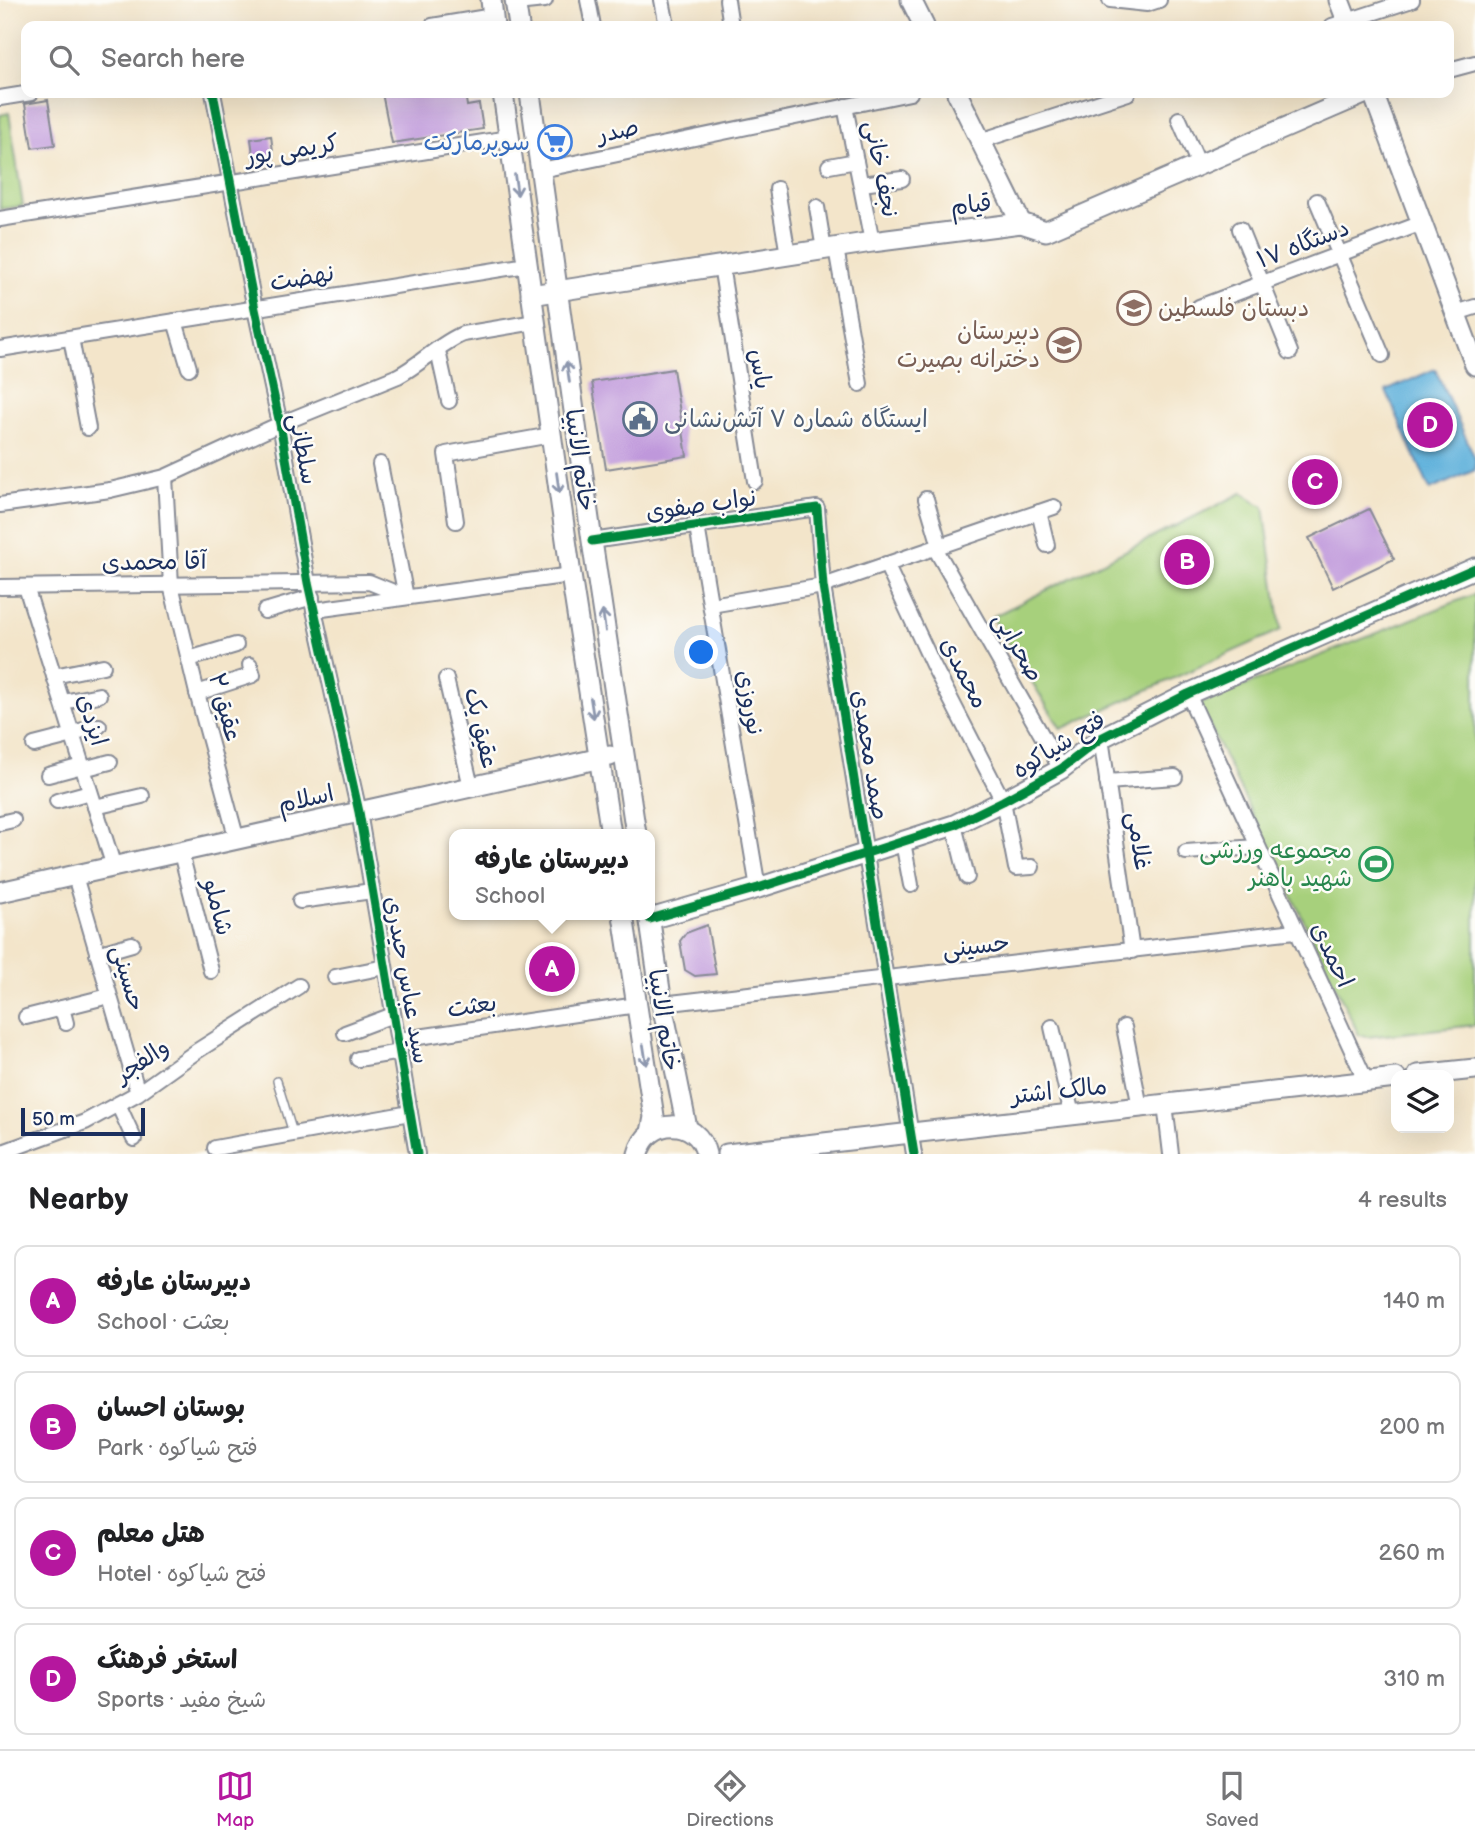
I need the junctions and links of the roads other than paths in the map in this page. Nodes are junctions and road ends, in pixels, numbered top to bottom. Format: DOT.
graph roads {
  1 [pos="545,0"];
  2 [pos="588,0"];
  3 [pos="663,0"];
  4 [pos="727,0"];
  5 [pos="911,0"];
  6 [pos="1110,0"];
  7 [pos="1159,0"];
  8 [pos="1339,0"];
  9 [pos="1412,0"];
  10 [pos="516,2"];
  11 [pos="493,14"];
  12 [pos="457,21"];
  13 [pos="518,21"];
  14 [pos="592,21"];
  15 [pos="666,21"];
  16 [pos="730,21"];
  17 [pos="922,21"];
  18 [pos="1342,21"];
  19 [pos="1354,21"];
  20 [pos="1475,63"];
  21 [pos="1454,69"];
  22 [pos="21,95"];
  23 [pos="0,98"];
  24 [pos="215,98"];
  25 [pos="504,98"];
  26 [pos="531,98"];
  27 [pos="885,98"];
  28 [pos="959,98"];
  29 [pos="1113,98"];
  30 [pos="1354,98"];
  31 [pos="1375,98"];
  32 [pos="845,106"];
  33 [pos="1179,119"];
  34 [pos="509,138"];
  35 [pos="980,141"];
  36 [pos="856,161"];
  37 [pos="1199,165"];
  38 [pos="829,166"];
  39 [pos="541,170"];
  40 [pos="902,179"];
  41 [pos="230,183"];
  42 [pos="861,184"];
  43 [pos="777,189"];
  44 [pos="1317,201"];
  45 [pos="817,207"];
  46 [pos="0,219"];
  47 [pos="1021,223"];
  48 [pos="1422,223"];
  49 [pos="1240,229"];
  50 [pos="872,242"];
  51 [pos="830,249"];
  52 [pos="1340,254"];
  53 [pos="788,255"];
  54 [pos="527,265"];
  55 [pos="720,265"];
  56 [pos="1262,283"];
  57 [pos="557,291"];
  58 [pos="531,295"];
  59 [pos="1199,307"];
  60 [pos="1475,307"];
  61 [pos="255,309"];
  62 [pos="1456,313"];
  63 [pos="175,321"];
  64 [pos="535,322"];
  65 [pos="71,338"];
  66 [pos="0,349"];
  67 [pos="438,351"];
  68 [pos="1290,352"];
  69 [pos="1382,355"];
  70 [pos="1475,366"];
  71 [pos="189,368"];
  72 [pos="860,384"];
  73 [pos="449,401"];
  74 [pos="280,424"];
  75 [pos="88,429"];
  76 [pos="551,435"];
  77 [pos="380,464"];
  78 [pos="164,477"];
  79 [pos="755,481"];
  80 [pos="926,499"];
  81 [pos="0,506"];
  82 [pos="1054,507"];
  83 [pos="817,508"];
  84 [pos="1039,512"];
  85 [pos="456,521"];
  86 [pos="697,526"];
  87 [pos="592,541"];
  88 [pos="1047,545"];
  89 [pos="937,547"];
  90 [pos="886,564"];
  91 [pos="1475,568"];
  92 [pos="571,575"];
  93 [pos="171,585"];
  94 [pos="823,586"];
  95 [pos="0,587"];
  96 [pos="26,587"];
  97 [pos="312,597"];
  98 [pos="406,597"];
  99 [pos="711,605"];
  100 [pos="265,611"];
  101 [pos="236,645"];
  102 [pos="189,659"];
  103 [pos="250,665"];
  104 [pos="103,666"];
  105 [pos="54,676"];
  106 [pos="446,679"];
  107 [pos="197,693"];
  108 [pos="1188,694"];
  109 [pos="99,695"];
  110 [pos="62,702"];
  111 [pos="99,726"];
  112 [pos="72,734"];
  113 [pos="1101,738"];
  114 [pos="34,745"];
  115 [pos="623,754"];
  116 [pos="600,759"];
  117 [pos="110,762"];
  118 [pos="83,767"];
  119 [pos="1061,769"];
  120 [pos="48,775"];
  121 [pos="1175,777"];
  122 [pos="1107,782"];
  123 [pos="471,787"];
  124 [pos="90,792"];
  125 [pos="142,796"];
  126 [pos="57,801"];
  127 [pos="1003,801"];
  128 [pos="95,807"];
  129 [pos="359,812"];
  130 [pos="954,825"];
  131 [pos="610,829"];
  132 [pos="635,829"];
  133 [pos="237,840"];
  134 [pos="903,842"];
  135 [pos="1257,847"];
  136 [pos="1186,852"];
  137 [pos="181,853"];
  138 [pos="867,854"];
  139 [pos="114,867"];
  140 [pos="1032,867"];
  141 [pos="75,876"];
  142 [pos="967,877"];
  143 [pos="911,884"];
  144 [pos="758,888"];
  145 [pos="372,891"];
  146 [pos="0,892"];
  147 [pos="300,901"];
  148 [pos="655,915"];
  149 [pos="624,920"];
  150 [pos="649,920"];
  151 [pos="1296,931"];
  152 [pos="132,944"];
  153 [pos="1132,951"];
  154 [pos="97,954"];
  155 [pos="386,967"];
  156 [pos="211,971"];
  157 [pos="335,977"];
  158 [pos="888,979"];
  159 [pos="299,986"];
  160 [pos="109,996"];
  161 [pos="662,1004"];
  162 [pos="637,1005"];
  163 [pos="62,1008"];
  164 [pos="393,1015"];
  165 [pos="26,1017"];
  166 [pos="66,1023"];
  167 [pos="1052,1027"];
  168 [pos="1124,1027"];
  169 [pos="345,1033"];
  170 [pos="399,1046"];
  171 [pos="358,1059"];
  172 [pos="1475,1069"];
  173 [pos="1454,1071"];
  174 [pos="1391,1078"];
  175 [pos="277,1081"];
  176 [pos="1366,1081"];
  177 [pos="138,1093"];
  178 [pos="118,1104"];
  179 [pos="1165,1104"];
  180 [pos="1140,1107"];
  181 [pos="410,1113"];
  182 [pos="1072,1115"];
  183 [pos="687,1128"];
  184 [pos="651,1132"];
  185 [pos="911,1133"];
  186 [pos="293,1134"];
  187 [pos="134,1139"];
  188 [pos="215,1148"];
  189 [pos="0,1153"];
  190 [pos="417,1154"];
  191 [pos="638,1154"];
  192 [pos="706,1154"];
  193 [pos="727,1154"];
  194 [pos="914,1154"];
  195 [pos="1171,1154"];
  1 -- 10 [label="street"];
  2 -- 14 [label="street"];
  3 -- 15 [label="street"];
  4 -- 16 [label="street"];
  5 -- 17 [label="street"];
  6 -- 7 [label="street"];
  8 -- 18 [label="street"];
  9 -- 19 [label="street"];
  10 -- 13 [label="street"];
  11 -- 12 [label="street"];
  20 -- 21 [label="street"];
  22 -- 23 [label="street"];
  24 -- 41 [label="street, سلطانی"];
  25 -- 34 [label="street, خاتم الانبیا"];
  26 -- 39 [label="street, خاتم الانبیا"];
  27 -- 32 [label="street, صدر"];
  28 -- 35 [label="street"];
  29 -- 35 [label="street"];
  30 -- 37 [label="street, قیام"];
  31 -- 48 [label="street"];
  32 -- 36 [label="street, نجف خانی"];
  32 -- 39 [label="street, صدر"];
  33 -- 37 [label="street"];
  34 -- 41 [label="street, کریمی پور"];
  34 -- 54 [label="street, خاتم الانبیا, one-way"];
  35 -- 47 [label="street"];
  36 -- 38 [label="street"];
  36 -- 42 [label="street, نجف خانی"];
  37 -- 47 [label="street, قیام"];
  39 -- 57 [label="street, خاتم الانبیا"];
  40 -- 42 [label="street"];
  41 -- 46 [label="street, کریمی پور"];
  41 -- 61 [label="street, سلطانی"];
  42 -- 50 [label="street, نجف خانی"];
  43 -- 53 [label="street"];
  44 -- 52 [label="street"];
  45 -- 51 [label="street"];
  47 -- 50 [label="street, قیام"];
  48 -- 52 [label="street, ۱۷ دستگاه"];
  48 -- 62 [label="street"];
  49 -- 56 [label="street"];
  50 -- 51 [label="street, قیام"];
  51 -- 53 [label="street, قیام"];
  51 -- 72 [label="street"];
  52 -- 56 [label="street, ۱۷ دستگاه"];
  52 -- 69 [label="street"];
  53 -- 55 [label="street, قیام"];
  54 -- 58 [label="street, خاتم الانبیا"];
  54 -- 61 [label="street, نهضت"];
  55 -- 57 [label="street, قیام"];
  55 -- 79 [label="street, یاس"];
  56 -- 59 [label="street, ۱۷ دستگاه"];
  56 -- 68 [label="street"];
  57 -- 58 [label="street, قیام"];
  87 -- 57 [label="street, خاتم الانبیا, one-way"];
  58 -- 64 [label="street, خاتم الانبیا"];
  60 -- 62 [label="street"];
  61 -- 63 [label="street, نهضت"];
  61 -- 74 [label="street, سلطانی"];
  62 -- 70 [label="street"];
  63 -- 65 [label="street, نهضت"];
  63 -- 71 [label="street"];
  64 -- 67 [label="street"];
  64 -- 76 [label="street, خاتم الانبیا"];
  65 -- 66 [label="street, نهضت"];
  65 -- 75 [label="street"];
  67 -- 73 [label="street"];
  67 -- 74 [label="street"];
  74 -- 78 [label="street"];
  74 -- 97 [label="street, سلطانی"];
  76 -- 85 [label="street"];
  76 -- 92 [label="street, خاتم الانبیا, one-way"];
  77 -- 98 [label="street"];
  78 -- 81 [label="street"];
  78 -- 93 [label="street, عقیق ۲"];
  80 -- 89 [label="street, صحرایی"];
  82 -- 84 [label="street"];
  83 -- 86 [label="street, نواب صفوی"];
  83 -- 94 [label="street, صمد محمدی"];
  84 -- 88 [label="street"];
  84 -- 89 [label="street"];
  86 -- 87 [label="street, نواب صفوی"];
  86 -- 99 [label="street, نوروزی"];
  115 -- 87 [label="street, خاتم الانبیا, one-way"];
  89 -- 90 [label="street"];
  89 -- 119 [label="street, صحرایی"];
  90 -- 94 [label="street"];
  90 -- 127 [label="street, محمدی"];
  91 -- 108 [label="street, فتح شیاکوه"];
  92 -- 98 [label="street"];
  92 -- 116 [label="street, خاتم الانبیا, one-way"];
  93 -- 96 [label="street, آقا محمدی"];
  93 -- 97 [label="street, آقا محمدی"];
  93 -- 102 [label="street, عقیق ۲"];
  94 -- 99 [label="street"];
  94 -- 138 [label="street, صمد محمدی"];
  95 -- 96 [label="street, آقا محمدی"];
  96 -- 105 [label="street, ایزدی"];
  97 -- 98 [label="street"];
  97 -- 98 [label="street"];
  97 -- 100 [label="street"];
  97 -- 129 [label="street, سلطانی"];
  99 -- 144 [label="street, نوروزی"];
  101 -- 102 [label="street"];
  102 -- 107 [label="street, عقیق ۲"];
  103 -- 107 [label="street"];
  104 -- 105 [label="street"];
  105 -- 110 [label="street, ایزدی"];
  106 -- 123 [label="street, عقیق یک"];
  107 -- 133 [label="street, عقیق ۲"];
  108 -- 113 [label="street, فتح شیاکوه"];
  108 -- 135 [label="street, احمدی"];
  109 -- 110 [label="street"];
  110 -- 112 [label="street, ایزدی"];
  111 -- 112 [label="street"];
  112 -- 114 [label="street"];
  112 -- 118 [label="street, ایزدی"];
  113 -- 119 [label="street, فتح شیاکوه"];
  113 -- 122 [label="street, غلامی"];
  115 -- 116 [label="street, اسلام"];
  115 -- 132 [label="street, خاتم الانبیا"];
  116 -- 123 [label="street, اسلام"];
  116 -- 131 [label="street, خاتم الانبیا"];
  117 -- 118 [label="street"];
  118 -- 120 [label="street"];
  118 -- 124 [label="street, ایزدی"];
  119 -- 127 [label="street, فتح شیاکوه"];
  121 -- 122 [label="street"];
  122 -- 153 [label="street, غلامی"];
  123 -- 129 [label="street, اسلام"];
  124 -- 126 [label="street"];
  124 -- 128 [label="street, ایزدی"];
  125 -- 128 [label="street"];
  127 -- 130 [label="street, فتح شیاکوه"];
  127 -- 140 [label="street, محمدی"];
  128 -- 139 [label="street, ایزدی"];
  129 -- 133 [label="street, اسلام"];
  129 -- 145 [label="street, سید عباس حیدری"];
  130 -- 134 [label="street, فتح شیاکوه"];
  130 -- 142 [label="street"];
  133 -- 137 [label="street, اسلام"];
  134 -- 138 [label="street, فتح شیاکوه"];
  134 -- 143 [label="street"];
  135 -- 136 [label="street"];
  135 -- 151 [label="street, احمدی"];
  137 -- 139 [label="street, اسلام"];
  137 -- 156 [label="street, شاملو"];
  138 -- 144 [label="street, فتح شیاکوه"];
  138 -- 158 [label="street, صمد محمدی"];
  139 -- 141 [label="street, اسلام"];
  141 -- 146 [label="street, اسلام"];
  141 -- 154 [label="street, حسینی"];
  144 -- 148 [label="street, فتح شیاکوه"];
  145 -- 147 [label="street"];
  145 -- 155 [label="street, سید عباس حیدری"];
  149 -- 162 [label="street, خاتم الانبیا"];
  150 -- 161 [label="street, خاتم الانبیا"];
  151 -- 153 [label="street, حسینی"];
  151 -- 176 [label="street, احمدی"];
  152 -- 154 [label="street"];
  153 -- 158 [label="street, حسینی"];
  154 -- 160 [label="street, حسینی"];
  155 -- 157 [label="street"];
  155 -- 164 [label="street, سید عباس حیدری"];
  158 -- 161 [label="street, حسینی"];
  158 -- 185 [label="street, صمد محمدی"];
  159 -- 177 [label="street, والفجر"];
  160 -- 163 [label="street"];
  160 -- 177 [label="street, حسینی"];
  161 -- 183 [label="street, خاتم الانبیا"];
  162 -- 170 [label="street, بعثت"];
  162 -- 184 [label="street, خاتم الانبیا, one-way"];
  163 -- 165 [label="street"];
  163 -- 166 [label="street"];
  164 -- 169 [label="street"];
  164 -- 170 [label="street, سید عباس حیدری"];
  167 -- 182 [label="street"];
  168 -- 180 [label="street"];
  170 -- 171 [label="street, بعثت"];
  170 -- 181 [label="street, سید عباس حیدری"];
  172 -- 173 [label="street"];
  174 -- 176 [label="street, مالک اشتر"];
  175 -- 186 [label="lane"];
  176 -- 179 [label="street, مالک اشتر"];
  177 -- 178 [label="street, والفجر"];
  178 -- 187 [label="street"];
  178 -- 189 [label="street, والفجر"];
  179 -- 180 [label="street, مالک اشتر"];
  179 -- 195 [label="street"];
  180 -- 182 [label="street, مالک اشتر"];
  181 -- 186 [label="street"];
  181 -- 190 [label="street, سید عباس حیدری"];
  182 -- 185 [label="street, مالک اشتر"];
  183 -- 184 [label="street"];
  183 -- 192 [label="street"];
  184 -- 191 [label="street"];
  185 -- 193 [label="street, مالک اشتر"];
  185 -- 194 [label="street, صمد محمدی"];
  186 -- 188 [label="street"];
}
